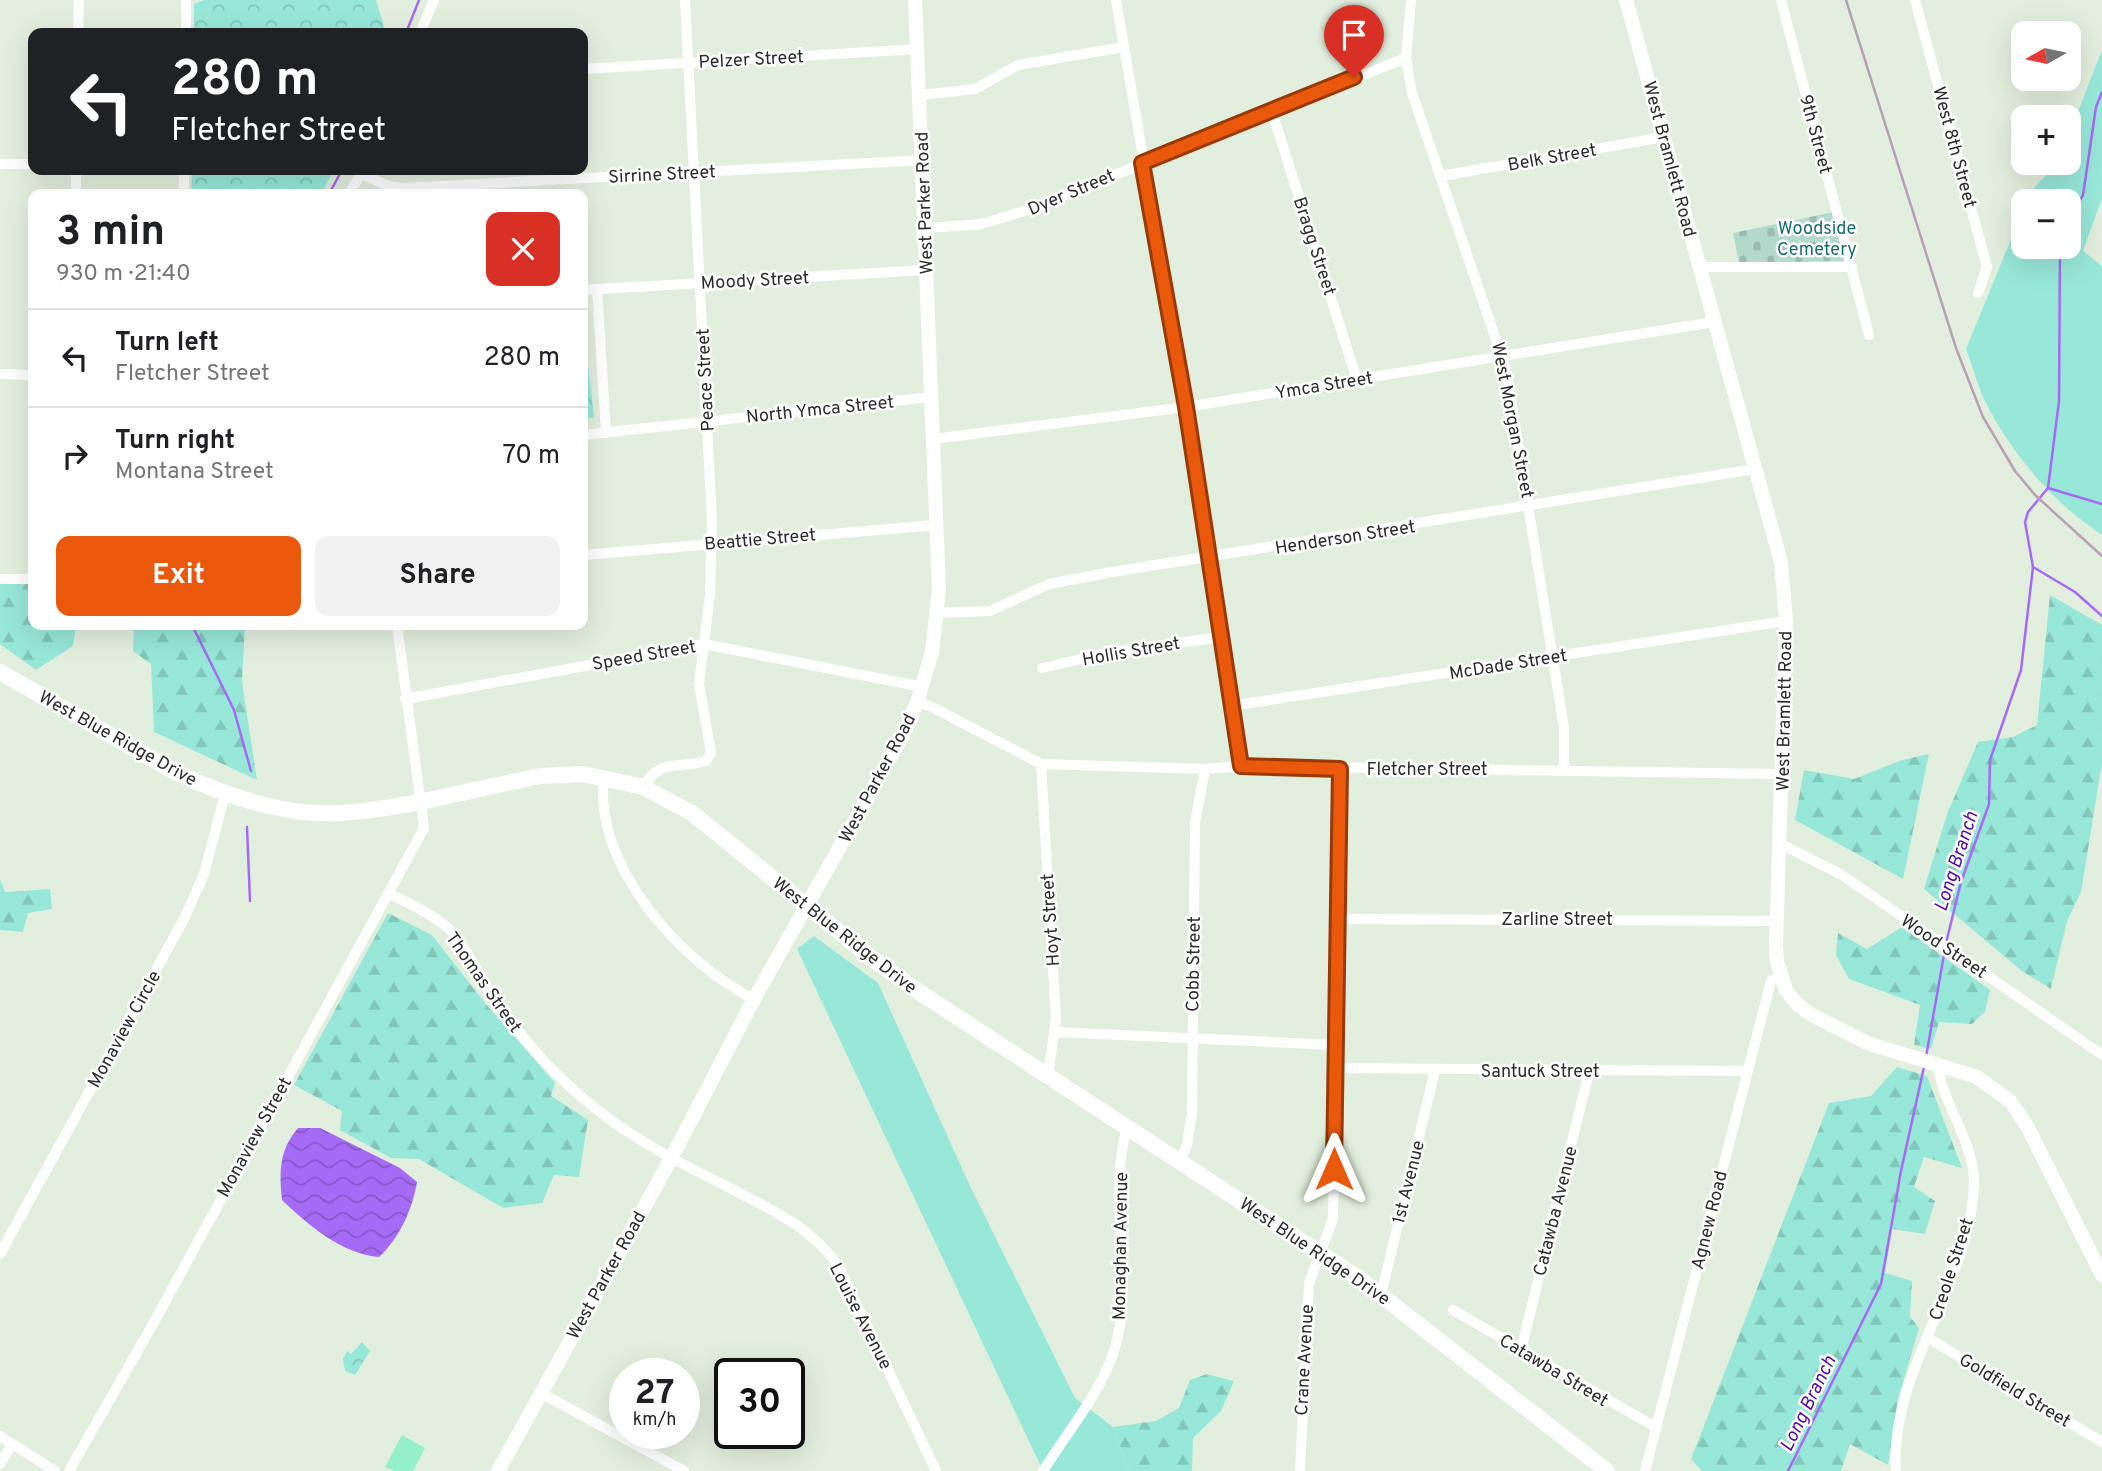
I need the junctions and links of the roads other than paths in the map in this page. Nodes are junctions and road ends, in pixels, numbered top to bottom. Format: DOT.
graph roads {
  1 [pos="79,0"];
  2 [pos="186,0"];
  3 [pos="434,0"];
  4 [pos="685,0"];
  5 [pos="915,0"];
  6 [pos="1116,0"];
  7 [pos="1411,0"];
  8 [pos="1626,0"];
  9 [pos="1781,0"];
  10 [pos="1915,0"];
  11 [pos="78,28"];
  12 [pos="186,28"];
  13 [pos="422,28"];
  14 [pos="1124,47"];
  15 [pos="919,49"];
  16 [pos="1406,58"];
  17 [pos="688,62"];
  18 [pos="588,69"];
  19 [pos="921,95"];
  20 [pos="1272,112"];
  21 [pos="1664,137"];
  22 [pos="923,160"];
  23 [pos="1142,163"];
  24 [pos="0,164"];
  25 [pos="28,164"];
  26 [pos="694,173"];
  27 [pos="367,175"];
  28 [pos="1441,176"];
  29 [pos="926,228"];
  30 [pos="1699,267"];
  31 [pos="1852,267"];
  32 [pos="926,270"];
  33 [pos="699,283"];
  34 [pos="597,289"];
  35 [pos="588,290"];
  36 [pos="1978,293"];
  37 [pos="1714,322"];
  38 [pos="1869,335"];
  39 [pos="1503,356"];
  40 [pos="0,374"];
  41 [pos="28,375"];
  42 [pos="1357,380"];
  43 [pos="932,397"];
  44 [pos="1186,407"];
  45 [pos="707,421"];
  46 [pos="606,432"];
  47 [pos="588,434"];
  48 [pos="933,439"];
  49 [pos="1755,469"];
  50 [pos="1530,508"];
  51 [pos="937,525"];
  52 [pos="713,542"];
  53 [pos="588,554"];
  54 [pos="1208,558"];
  55 [pos="0,579"];
  56 [pos="28,579"];
  57 [pos="938,613"];
  58 [pos="1786,621"];
  59 [pos="398,630"];
  60 [pos="1220,637"];
  61 [pos="704,645"];
  62 [pos="1553,657"];
  63 [pos="1042,668"];
  64 [pos="0,672"];
  65 [pos="923,687"];
  66 [pos="405,699"];
  67 [pos="917,702"];
  68 [pos="1230,706"];
  69 [pos="1041,764"];
  70 [pos="1241,766"];
  71 [pos="1205,769"];
  72 [pos="1340,769"];
  73 [pos="1564,769"];
  74 [pos="1784,774"];
  75 [pos="604,778"];
  76 [pos="643,787"];
  77 [pos="225,793"];
  78 [pos="418,800"];
  79 [pos="1781,844"];
  80 [pos="388,893"];
  81 [pos="807,908"];
  82 [pos="1336,919"];
  83 [pos="1777,921"];
  84 [pos="1781,976"];
  85 [pos="754,999"];
  86 [pos="1056,1032"];
  87 [pos="1192,1037"];
  88 [pos="1334,1045"];
  89 [pos="2102,1055"];
  90 [pos="1935,1066"];
  91 [pos="1333,1068"];
  92 [pos="1435,1070"];
  93 [pos="1746,1071"];
  94 [pos="1589,1072"];
  95 [pos="1048,1076"];
  96 [pos="1127,1127"];
  97 [pos="672,1157"];
  98 [pos="1181,1159"];
  99 [pos="1321,1252"];
  100 [pos="0,1254"];
  101 [pos="2102,1275"];
  102 [pos="1381,1294"];
  103 [pos="1453,1310"];
  104 [pos="1928,1338"];
  105 [pos="1521,1350"];
  106 [pos="541,1393"];
  107 [pos="1657,1428"];
  108 [pos="0,1436"];
  109 [pos="2102,1442"];
  110 [pos="12,1444"];
  111 [pos="0,1464"];
  112 [pos="55,1471"];
  113 [pos="69,1471"];
  114 [pos="498,1471"];
  115 [pos="684,1471"];
  116 [pos="936,1471"];
  117 [pos="1043,1471"];
  118 [pos="1300,1471"];
  119 [pos="1607,1471"];
  120 [pos="1645,1471"];
  121 [pos="1896,1471"];
  1 -- 11 [label="street"];
  2 -- 12 [label="street"];
  3 -- 13 [label="street"];
  4 -- 17 [label="street, Peace Street"];
  5 -- 15 [label="street, West Parker Road"];
  6 -- 14 [label="street"];
  7 -- 16 [label="street, West Morgan Street"];
  8 -- 21 [label="street, West Bramlett Road"];
  9 -- 31 [label="street, 9th Street"];
  10 -- 36 [label="street, West 8th Street"];
  14 -- 19 [label="street"];
  14 -- 23 [label="street"];
  15 -- 17 [label="street, Pelzer Street"];
  15 -- 19 [label="street, West Parker Road"];
  16 -- 20 [label="street, Dyer Street"];
  16 -- 28 [label="street, West Morgan Street"];
  17 -- 18 [label="street, Pelzer Street"];
  17 -- 26 [label="street, Peace Street"];
  19 -- 22 [label="street, West Parker Road"];
  20 -- 23 [label="street, Dyer Street"];
  20 -- 42 [label="street, Bragg Street"];
  21 -- 28 [label="street, Belk Street"];
  21 -- 30 [label="street, West Bramlett Road"];
  22 -- 26 [label="street, Sirrine Street"];
  22 -- 29 [label="street, West Parker Road"];
  23 -- 29 [label="street, Dyer Street"];
  23 -- 44 [label="street"];
  24 -- 25 [label="street"];
  26 -- 27 [label="street, Sirrine Street"];
  26 -- 33 [label="street, Peace Street"];
  28 -- 39 [label="street, West Morgan Street"];
  29 -- 32 [label="street, West Parker Road"];
  30 -- 31 [label="street"];
  30 -- 37 [label="street, West Bramlett Road"];
  31 -- 38 [label="street, 9th Street"];
  32 -- 33 [label="street, Moody Street"];
  32 -- 43 [label="street, West Parker Road"];
  33 -- 34 [label="street, Moody Street"];
  33 -- 45 [label="street, Peace Street"];
  34 -- 35 [label="street, Moody Street"];
  34 -- 46 [label="street"];
  37 -- 39 [label="street, Ymca Street"];
  37 -- 49 [label="street, West Bramlett Road"];
  39 -- 42 [label="street, Ymca Street"];
  39 -- 50 [label="street, West Morgan Street"];
  40 -- 41 [label="street"];
  42 -- 44 [label="street, Ymca Street"];
  43 -- 45 [label="street, North Ymca Street"];
  43 -- 48 [label="street, West Parker Road"];
  44 -- 48 [label="street, Ymca Street"];
  44 -- 54 [label="street"];
  45 -- 46 [label="street, North Ymca Street"];
  45 -- 52 [label="street, Peace Street"];
  46 -- 47 [label="street, North Ymca Street"];
  48 -- 51 [label="street, West Parker Road"];
  49 -- 50 [label="street, Henderson Street"];
  49 -- 58 [label="street, West Bramlett Road"];
  50 -- 54 [label="street, Henderson Street"];
  50 -- 62 [label="street, West Morgan Street"];
  51 -- 52 [label="street, Beattie Street"];
  51 -- 57 [label="street, West Parker Road"];
  52 -- 53 [label="street, Beattie Street"];
  52 -- 61 [label="street, Peace Street"];
  54 -- 57 [label="street, Henderson Street"];
  54 -- 60 [label="street"];
  55 -- 56 [label="street"];
  57 -- 65 [label="street, West Parker Road"];
  58 -- 62 [label="street, McDade Street"];
  58 -- 74 [label="street, West Bramlett Road"];
  59 -- 66 [label="street"];
  60 -- 63 [label="street, Hollis Street"];
  60 -- 68 [label="street"];
  61 -- 65 [label="street, Speed Street"];
  61 -- 66 [label="street, Speed Street"];
  61 -- 76 [label="street, Peace Street"];
  62 -- 68 [label="street, McDade Street"];
  62 -- 73 [label="street, West Morgan Street"];
  64 -- 77 [label="main road, West Blue Ridge Drive"];
  65 -- 67 [label="street, West Parker Road"];
  66 -- 78 [label="street"];
  67 -- 69 [label="street, Fletcher Street"];
  67 -- 81 [label="street, West Parker Road"];
  68 -- 70 [label="street"];
  69 -- 71 [label="street, Fletcher Street"];
  69 -- 86 [label="street, Hoyt Street"];
  70 -- 71 [label="street, Fletcher Street"];
  70 -- 72 [label="street, Fletcher Street"];
  71 -- 87 [label="street, Cobb Street"];
  72 -- 73 [label="street, Fletcher Street"];
  72 -- 82 [label="street, Crane Avenue"];
  73 -- 74 [label="street, Fletcher Street"];
  74 -- 79 [label="street, West Bramlett Road"];
  75 -- 76 [label="main road, West Blue Ridge Drive"];
  75 -- 78 [label="main road, West Blue Ridge Drive"];
  75 -- 85 [label="street"];
  76 -- 81 [label="main road, West Blue Ridge Drive"];
  77 -- 78 [label="main road, West Blue Ridge Drive"];
  77 -- 100 [label="street, Monaview Circle"];
  78 -- 80 [label="street, Monaview Street"];
  79 -- 83 [label="street, West Bramlett Road"];
  79 -- 89 [label="street, Wood Street"];
  80 -- 97 [label="street, Thomas Street"];
  80 -- 113 [label="street, Monaview Street"];
  81 -- 85 [label="street, West Parker Road"];
  81 -- 95 [label="main road, West Blue Ridge Drive"];
  82 -- 83 [label="street, Zarline Street"];
  82 -- 88 [label="street, Crane Avenue"];
  83 -- 84 [label="street, West Bramlett Road"];
  84 -- 90 [label="street, West Bramlett Road"];
  84 -- 93 [label="street, Agnew Road"];
  85 -- 97 [label="street, West Parker Road"];
  86 -- 87 [label="street"];
  86 -- 95 [label="street, Hoyt Street"];
  87 -- 88 [label="street"];
  87 -- 98 [label="street, Cobb Street"];
  88 -- 91 [label="street, Crane Avenue"];
  90 -- 101 [label="street, West Bramlett Road"];
  90 -- 104 [label="street, Creole Street"];
  91 -- 92 [label="street, Santuck Street"];
  91 -- 99 [label="street, Crane Avenue"];
  92 -- 94 [label="street, Santuck Street"];
  92 -- 102 [label="street, 1st Avenue"];
  93 -- 94 [label="street, Santuck Street"];
  93 -- 107 [label="street, Agnew Road"];
  94 -- 105 [label="street, Catawba Avenue"];
  95 -- 96 [label="main road, West Blue Ridge Drive"];
  96 -- 98 [label="main road, West Blue Ridge Drive"];
  96 -- 117 [label="street, Monaghan Avenue"];
  97 -- 106 [label="street, West Parker Road"];
  97 -- 116 [label="street, Louise Avenue"];
  98 -- 99 [label="main road, West Blue Ridge Drive"];
  99 -- 102 [label="main road, West Blue Ridge Drive"];
  99 -- 118 [label="street, Crane Avenue"];
  102 -- 119 [label="main road, West Blue Ridge Drive"];
  103 -- 105 [label="street, Catawba Street"];
  104 -- 109 [label="street, Goldfield Street"];
  104 -- 121 [label="street, Creole Street"];
  105 -- 107 [label="street, Catawba Street"];
  106 -- 114 [label="street, West Parker Road"];
  106 -- 115 [label="street"];
  107 -- 120 [label="street, Agnew Road"];
  108 -- 110 [label="street"];
  110 -- 111 [label="street"];
  110 -- 112 [label="street"];
}
